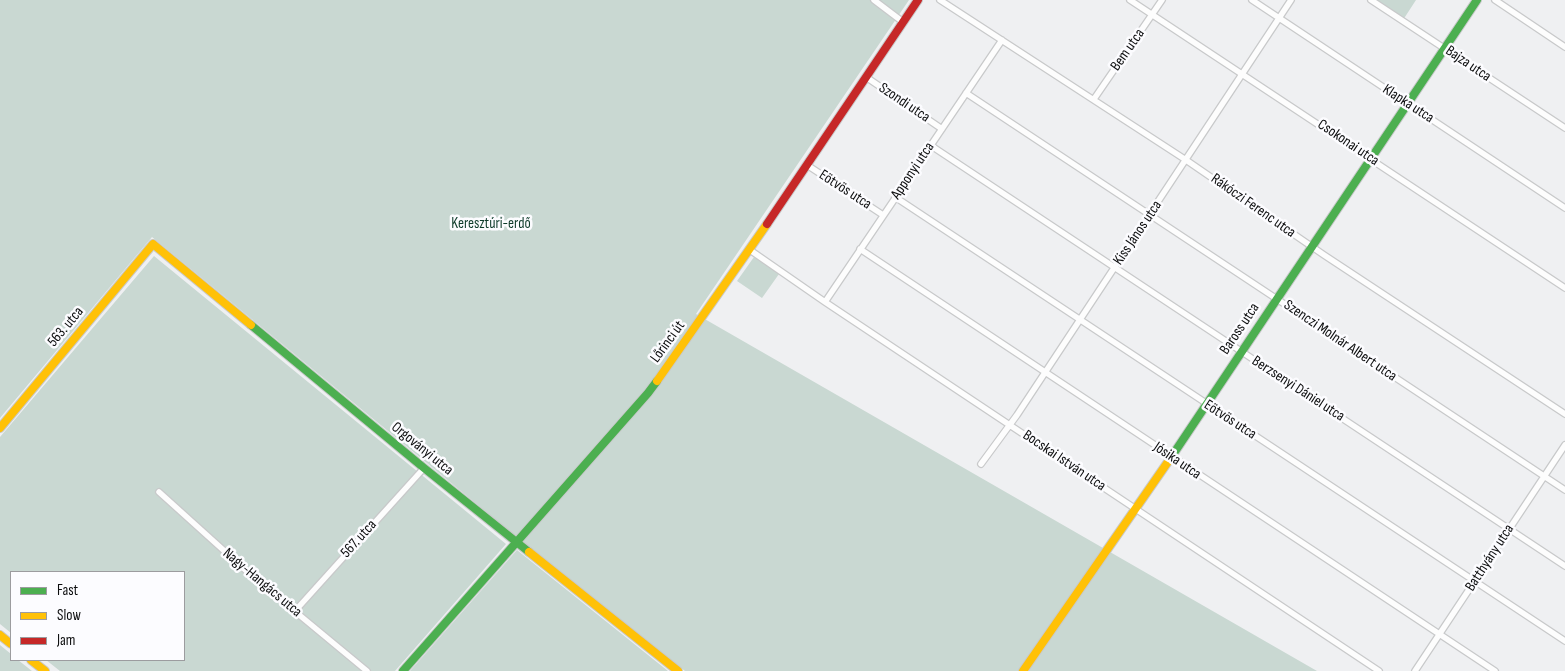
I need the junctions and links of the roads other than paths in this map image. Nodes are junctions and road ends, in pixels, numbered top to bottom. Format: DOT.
graph roads {
  1 [pos="874,0"];
  2 [pos="918,0"];
  3 [pos="940,0"];
  4 [pos="1130,0"];
  5 [pos="1162,0"];
  6 [pos="1252,0"];
  7 [pos="1291,0"];
  8 [pos="1371,0"];
  9 [pos="1477,0"];
  10 [pos="1496,0"];
  11 [pos="1152,14"];
  12 [pos="1279,18"];
  13 [pos="903,22"];
  14 [pos="1002,40"];
  15 [pos="1565,47"];
  16 [pos="1444,48"];
  17 [pos="1243,73"];
  18 [pos="866,77"];
  19 [pos="966,93"];
  20 [pos="1094,99"];
  21 [pos="1408,103"];
  22 [pos="1565,128"];
  23 [pos="942,129"];
  24 [pos="930,145"];
  25 [pos="1371,159"];
  26 [pos="1186,160"];
  27 [pos="807,165"];
  28 [pos="895,197"];
  29 [pos="1565,208"];
  30 [pos="883,215"];
  31 [pos="1150,215"];
  32 [pos="153,244"];
  33 [pos="1312,246"];
  34 [pos="860,249"];
  35 [pos="750,250"];
  36 [pos="1115,267"];
  37 [pos="1565,288"];
  38 [pos="1277,299"];
  39 [pos="825,302"];
  40 [pos="1080,319"];
  41 [pos="1242,352"];
  42 [pos="1044,373"];
  43 [pos="1206,405"];
  44 [pos="1565,414"];
  45 [pos="1009,424"];
  46 [pos="0,428"];
  47 [pos="1565,445"];
  48 [pos="1172,457"];
  49 [pos="981,464"];
  50 [pos="424,468"];
  51 [pos="1544,476"];
  52 [pos="1565,490"];
  53 [pos="159,492"];
  54 [pos="1137,509"];
  55 [pos="1510,529"];
  56 [pos="516,542"];
  57 [pos="1565,566"];
  58 [pos="1475,582"];
  59 [pos="295,611"];
  60 [pos="0,635"];
  61 [pos="1439,635"];
  62 [pos="1565,641"];
  63 [pos="10,643"];
  64 [pos="32,661"];
  65 [pos="45,671"];
  66 [pos="367,671"];
  67 [pos="404,671"];
  68 [pos="678,671"];
  69 [pos="1023,671"];
  70 [pos="1379,671"];
  71 [pos="1416,671"];
  72 [pos="1495,671"];
  1 -- 13 [label="street"];
  2 -- 13 [label="street, Lőrinci út"];
  3 -- 14 [label="street, Rákóczi Ferenc utca"];
  4 -- 11 [label="street, Csokonai utca"];
  5 -- 11 [label="street, Bem utca"];
  6 -- 12 [label="street, Klapka utca"];
  7 -- 12 [label="street, Kiss János utca"];
  8 -- 16 [label="street, Bajza utca"];
  9 -- 16 [label="street, Baross utca"];
  10 -- 15 [label="street"];
  11 -- 17 [label="street, Csokonai utca"];
  11 -- 20 [label="street, Bem utca"];
  12 -- 17 [label="street, Kiss János utca"];
  12 -- 21 [label="street, Klapka utca"];
  13 -- 18 [label="street, Lőrinci út"];
  14 -- 19 [label="street, Apponyi utca"];
  14 -- 20 [label="street, Rákóczi Ferenc utca"];
  16 -- 21 [label="street, Baross utca"];
  16 -- 22 [label="street, Bajza utca"];
  17 -- 25 [label="street, Csokonai utca"];
  17 -- 26 [label="street, Kiss János utca"];
  18 -- 23 [label="street, Szondi utca"];
  18 -- 27 [label="street, Lőrinci út"];
  19 -- 23 [label="street, Apponyi utca"];
  19 -- 31 [label="street, Szenczi Molnár Albert utca"];
  20 -- 26 [label="street, Rákóczi Ferenc utca"];
  21 -- 25 [label="street, Baross utca"];
  21 -- 29 [label="street, Klapka utca"];
  23 -- 24 [label="street, Apponyi utca"];
  24 -- 28 [label="street, Apponyi utca"];
  24 -- 36 [label="street, Berzsenyi Dániel utca"];
  25 -- 33 [label="street, Baross utca"];
  25 -- 37 [label="street, Csokonai utca"];
  26 -- 31 [label="street, Kiss János utca"];
  26 -- 33 [label="street, Rákóczi Ferenc utca"];
  27 -- 30 [label="street, Eötvös utca"];
  27 -- 35 [label="street, Lőrinci út"];
  28 -- 30 [label="street, Apponyi utca"];
  28 -- 40 [label="street, Eötvös utca"];
  30 -- 34 [label="street, Apponyi utca"];
  31 -- 36 [label="street, Kiss János utca"];
  31 -- 38 [label="street, Szenczi Molnár Albert utca"];
  32 -- 46 [label="street, 563. utca"];
  32 -- 50 [label="street, Orgoványi utca"];
  33 -- 38 [label="street, Baross utca"];
  33 -- 44 [label="street, Rákóczi Ferenc utca"];
  34 -- 39 [label="street, Apponyi utca"];
  34 -- 42 [label="street, Jósika utca"];
  35 -- 39 [label="street, Bocskai István utca"];
  35 -- 56 [label="street, Lőrinci út"];
  36 -- 40 [label="street, Kiss János utca"];
  36 -- 41 [label="street, Berzsenyi Dániel utca"];
  38 -- 41 [label="street, Baross utca"];
  38 -- 51 [label="street, Szenczi Molnár Albert utca"];
  39 -- 45 [label="street, Bocskai István utca"];
  40 -- 42 [label="street, Kiss János utca"];
  40 -- 43 [label="street, Eötvös utca"];
  41 -- 43 [label="street, Baross utca"];
  41 -- 55 [label="street, Berzsenyi Dániel utca"];
  42 -- 45 [label="street, Kiss János utca"];
  42 -- 48 [label="street, Jósika utca"];
  43 -- 48 [label="street, Baross utca"];
  43 -- 58 [label="street, Eötvös utca"];
  45 -- 49 [label="street, Kiss János utca"];
  45 -- 54 [label="street, Bocskai István utca"];
  47 -- 51 [label="street, Batthyány utca"];
  48 -- 54 [label="street, Baross utca"];
  48 -- 61 [label="street, Jósika utca"];
  50 -- 56 [label="street, Orgoványi utca"];
  50 -- 59 [label="street, 567. utca"];
  51 -- 52 [label="street, Szenczi Molnár Albert utca"];
  51 -- 55 [label="street, Batthyány utca"];
  53 -- 59 [label="street, Nagy-Hangács utca"];
  54 -- 69 [label="street, Baross utca"];
  54 -- 70 [label="street, Bocskai István utca"];
  55 -- 57 [label="street, Berzsenyi Dániel utca"];
  55 -- 58 [label="street, Batthyány utca"];
  56 -- 67 [label="street, Lőrinci út"];
  56 -- 68 [label="street, Orgoványi utca"];
  58 -- 61 [label="street, Batthyány utca"];
  58 -- 62 [label="street, Eötvös utca"];
  59 -- 66 [label="street, Nagy-Hangács utca"];
  60 -- 63 [label="street"];
  61 -- 71 [label="street, Batthyány utca"];
  61 -- 72 [label="street, Jósika utca"];
  64 -- 65 [label="street"];
}
